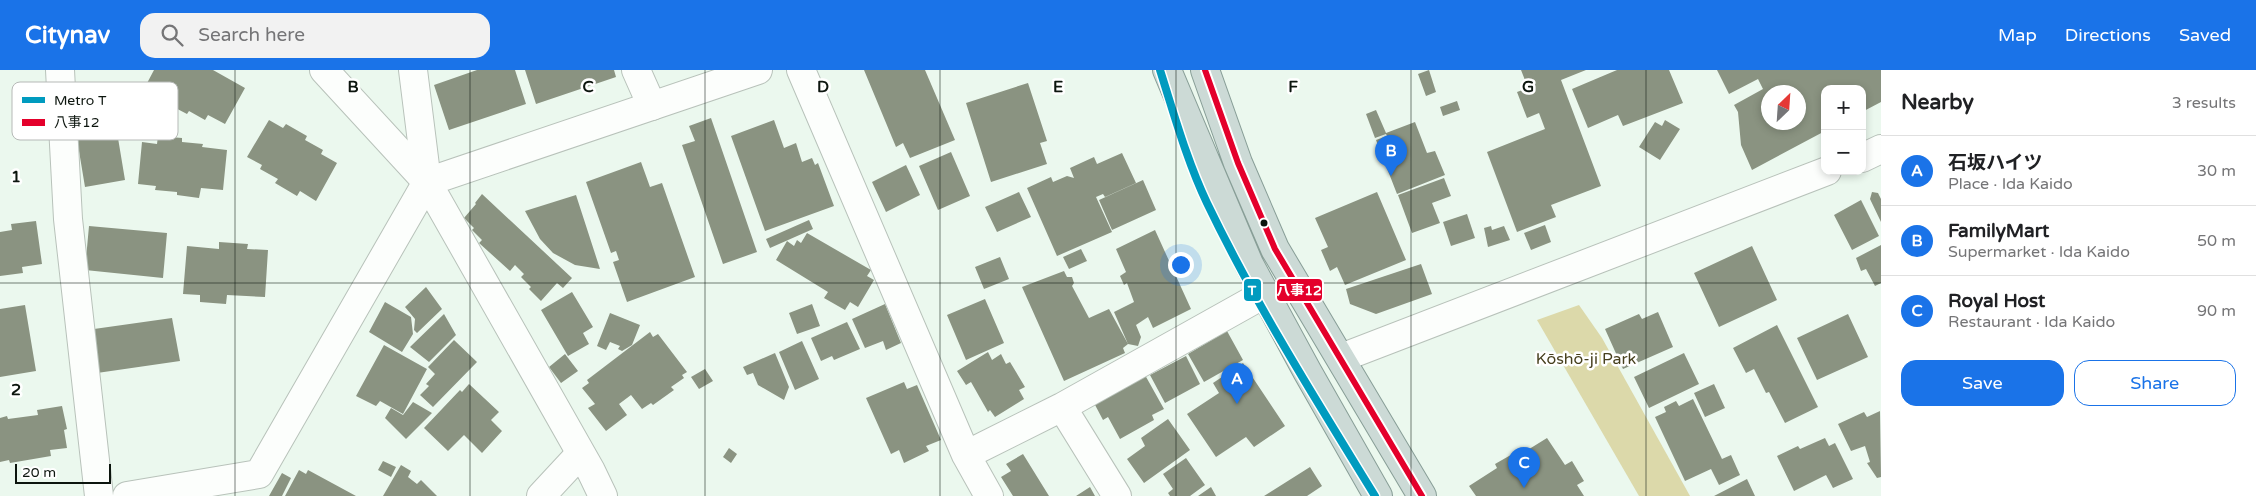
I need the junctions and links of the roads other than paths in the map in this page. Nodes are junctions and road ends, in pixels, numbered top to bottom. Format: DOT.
graph roads {
  1 [pos="324,70"];
  2 [pos="413,70"];
  3 [pos="636,70"];
  4 [pos="758,70"];
  5 [pos="801,70"];
  6 [pos="1167,70"];
  7 [pos="1205,70"];
  8 [pos="652,106"];
  9 [pos="64,140"];
  10 [pos="1881,149"];
  11 [pos="1866,156"];
  12 [pos="1821,173"];
  13 [pos="427,182"];
  14 [pos="1266,293"];
  15 [pos="1341,358"];
  16 [pos="1062,408"];
  17 [pos="580,454"];
  18 [pos="966,455"];
  19 [pos="254,485"];
  20 [pos="99,496"];
  21 [pos="127,496"];
  22 [pos="541,496"];
  23 [pos="603,496"];
  24 [pos="989,496"];
  25 [pos="1117,496"];
  26 [pos="1378,496"];
  27 [pos="1422,496"];
  1 -- 13 [label="street"];
  2 -- 13 [label="street"];
  3 -- 8 [label="street"];
  4 -- 8 [label="street"];
  5 -- 18 [label="street"];
  6 -- 14 [label="highway"];
  7 -- 15 [label="highway"];
  8 -- 13 [label="street"];
  9 -- 20 [label="street"];
  10 -- 11 [label="street"];
  12 -- 15 [label="street"];
  13 -- 17 [label="street"];
  13 -- 19 [label="street"];
  14 -- 16 [label="street"];
  14 -- 26 [label="highway"];
  15 -- 27 [label="highway"];
  16 -- 18 [label="street"];
  16 -- 25 [label="street"];
  17 -- 22 [label="street"];
  17 -- 23 [label="street"];
  18 -- 24 [label="street"];
  19 -- 21 [label="street"];
}
